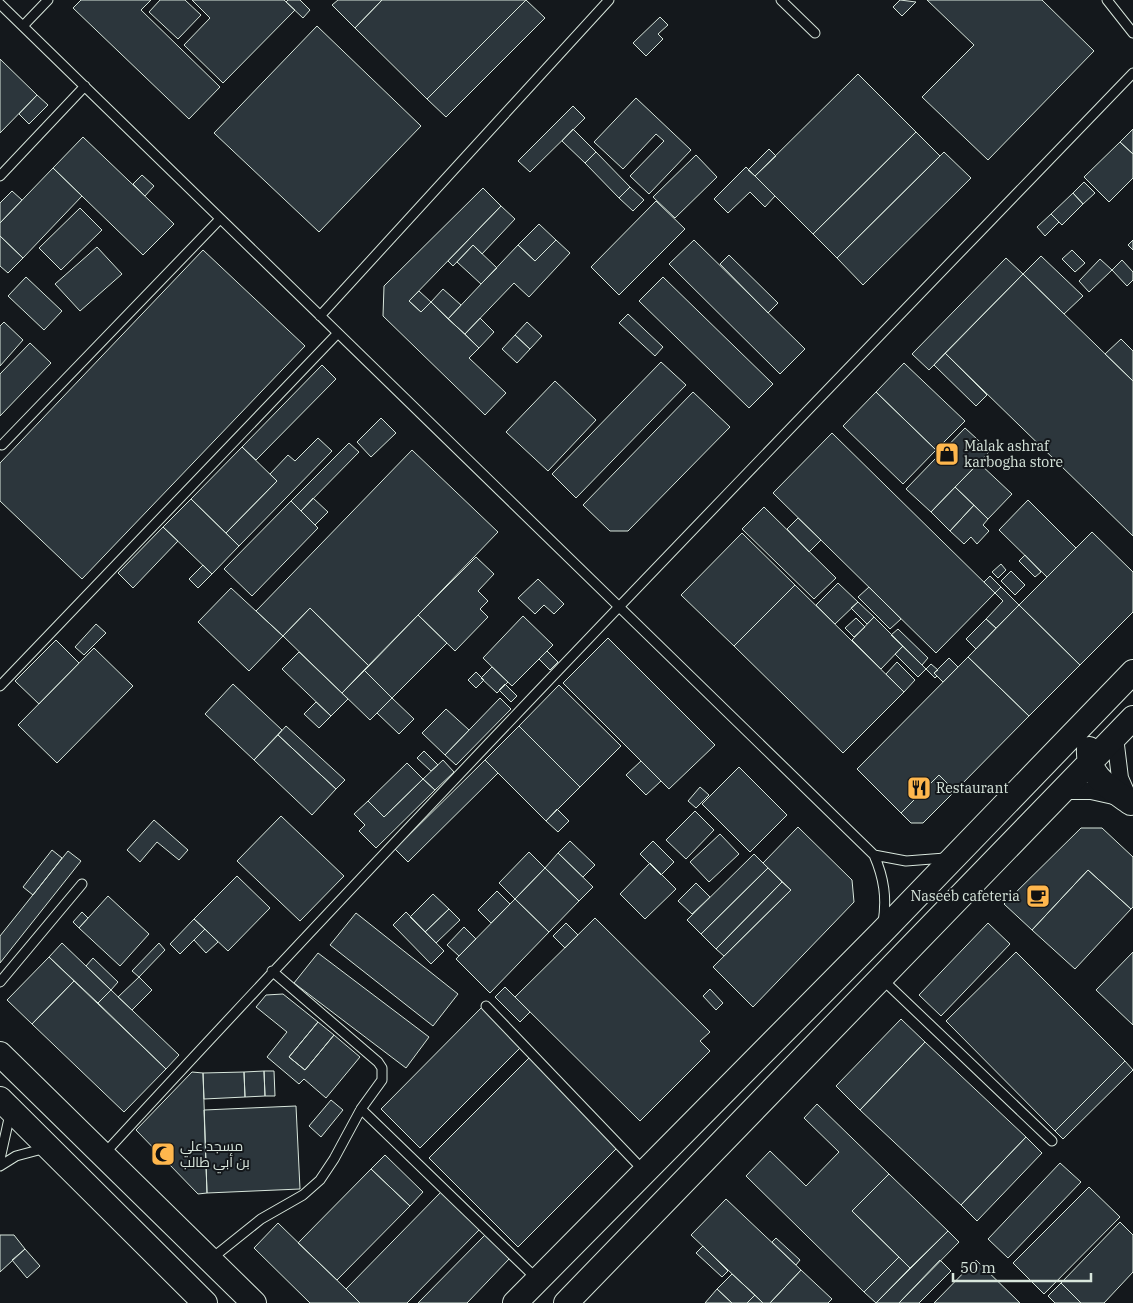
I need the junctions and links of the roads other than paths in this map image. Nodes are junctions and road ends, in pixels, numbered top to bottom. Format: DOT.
graph roads {
  1 [pos="48,0"];
  2 [pos="609,0"];
  3 [pos="781,0"];
  4 [pos="1107,0"];
  5 [pos="0,4"];
  6 [pos="23,26"];
  7 [pos="1131,28"];
  8 [pos="815,33"];
  9 [pos="1133,73"];
  10 [pos="85,86"];
  11 [pos="0,176"];
  12 [pos="220,219"];
  13 [pos="320,316"];
  14 [pos="338,333"];
  15 [pos="2,445"];
  16 [pos="619,606"];
  17 [pos="1133,672"];
  18 [pos="0,686"];
  19 [pos="1098,709"];
  20 [pos="1133,718"];
  21 [pos="1115,737"];
  22 [pos="1090,763"];
  23 [pos="1063,791"];
  24 [pos="1132,804"];
  25 [pos="874,855"];
  26 [pos="954,856"];
  27 [pos="82,884"];
  28 [pos="881,933"];
  29 [pos="272,971"];
  30 [pos="881,978"];
  31 [pos="0,982"];
  32 [pos="486,1006"];
  33 [pos="0,1054"];
  34 [pos="5,1104"];
  35 [pos="361,1109"];
  36 [pos="1052,1141"];
  37 [pos="50,1148"];
  38 [pos="104,1154"];
  39 [pos="0,1159"];
  40 [pos="0,1166"];
  41 [pos="645,1172"];
  42 [pos="211,1260"];
  43 [pos="538,1280"];
  44 [pos="193,1294"];
  45 [pos="254,1303"];
  46 [pos="515,1303"];
  47 [pos="566,1303"];
  1 -- 6 [label="lane"];
  2 -- 13 [label="lane"];
  3 -- 8 [label="lane"];
  4 -- 7 [label="lane"];
  5 -- 6 [label="lane"];
  6 -- 10 [label="lane"];
  9 -- 16 [label="lane"];
  10 -- 11 [label="lane"];
  10 -- 12 [label="lane"];
  12 -- 13 [label="lane"];
  12 -- 15 [label="lane"];
  13 -- 14 [label="lane"];
  14 -- 16 [label="lane"];
  14 -- 18 [label="lane"];
  16 -- 25 [label="lane"];
  16 -- 29 [label="lane"];
  17 -- 19 [label="main road"];
  19 -- 22 [label="main road"];
  19 -- 26 [label="main road"];
  20 -- 21 [label="main road"];
  21 -- 22 [label="main road"];
  21 -- 24 [label="street"];
  22 -- 23 [label="main road"];
  22 -- 24 [label="main road"];
  23 -- 24 [label="street"];
  23 -- 30 [label="main road"];
  25 -- 26 [label="lane"];
  25 -- 28 [label="lane"];
  26 -- 28 [label="main road"];
  27 -- 31 [label="lane"];
  28 -- 41 [label="main road"];
  29 -- 35 [label="lane"];
  29 -- 38 [label="lane"];
  30 -- 36 [label="lane"];
  30 -- 47 [label="main road"];
  32 -- 41 [label="lane"];
  33 -- 38 [label="main road"];
  34 -- 37 [label="main road"];
  34 -- 39 [label="lane"];
  35 -- 42 [label="lane"];
  35 -- 43 [label="lane"];
  37 -- 40 [label="lane"];
  37 -- 44 [label="main road"];
  38 -- 42 [label="main road"];
  41 -- 43 [label="main road"];
  42 -- 45 [label="main road"];
  43 -- 46 [label="main road"];
}
